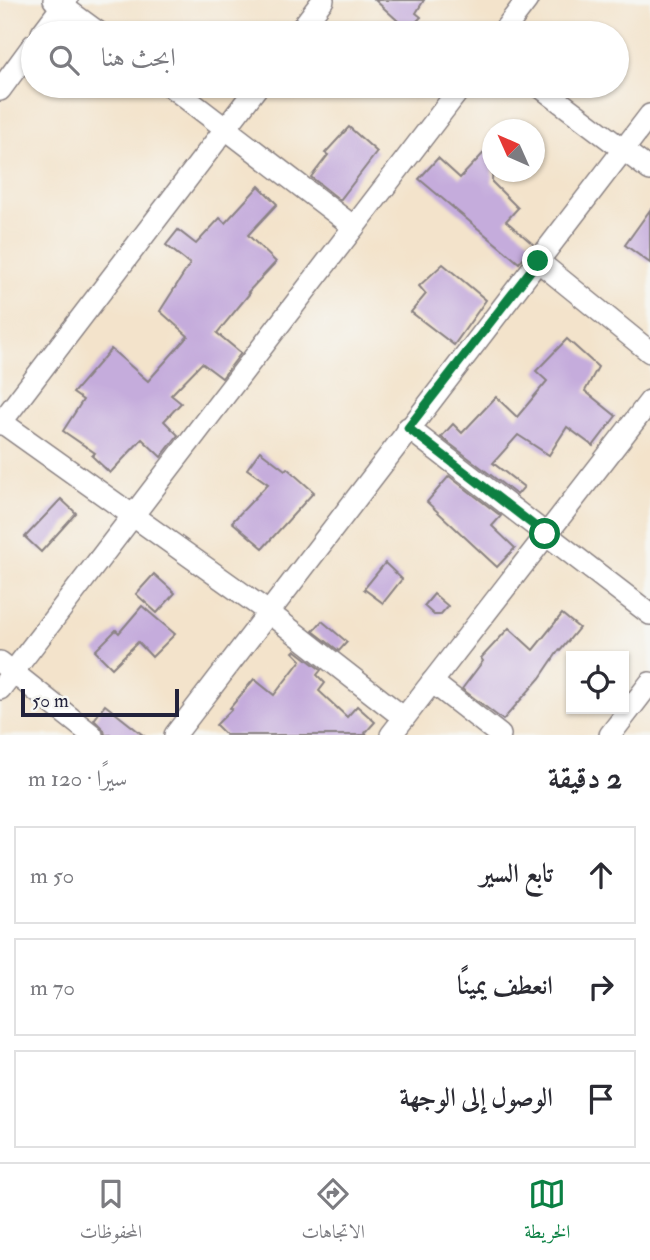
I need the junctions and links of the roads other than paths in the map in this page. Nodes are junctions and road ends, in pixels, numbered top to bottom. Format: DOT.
graph roads {
  1 [pos="323,0"];
  2 [pos="527,0"];
  3 [pos="61,2"];
  4 [pos="49,21"];
  5 [pos="84,21"];
  6 [pos="307,21"];
  7 [pos="511,21"];
  8 [pos="21,61"];
  9 [pos="0,90"];
  10 [pos="186,98"];
  11 [pos="249,98"];
  12 [pos="452,98"];
  13 [pos="555,98"];
  14 [pos="650,115"];
  15 [pos="226,127"];
  16 [pos="623,150"];
  17 [pos="650,170"];
  18 [pos="354,227"];
  19 [pos="538,261"];
  20 [pos="650,352"];
  21 [pos="650,401"];
  22 [pos="1,423"];
  23 [pos="408,428"];
  24 [pos="133,516"];
  25 [pos="545,534"];
  26 [pos="268,612"];
  27 [pos="650,614"];
  28 [pos="7,667"];
  29 [pos="432,682"];
  30 [pos="650,683"];
  31 [pos="0,689"];
  32 [pos="404,718"];
  33 [pos="92,735"];
  34 [pos="175,735"];
  35 [pos="391,735"];
  36 [pos="500,735"];
  37 [pos="610,735"];
  1 -- 6 [label="street"];
  2 -- 7 [label="street"];
  3 -- 4 [label="street"];
  3 -- 5 [label="street"];
  8 -- 9 [label="street"];
  10 -- 15 [label="street"];
  11 -- 15 [label="street"];
  12 -- 18 [label="street"];
  13 -- 16 [label="street"];
  14 -- 16 [label="street"];
  15 -- 18 [label="street"];
  15 -- 22 [label="street"];
  16 -- 17 [label="street"];
  16 -- 19 [label="street"];
  18 -- 24 [label="street"];
  19 -- 20 [label="street"];
  19 -- 23 [label="street"];
  21 -- 25 [label="street"];
  22 -- 24 [label="street"];
  23 -- 25 [label="street"];
  23 -- 26 [label="street"];
  24 -- 26 [label="street"];
  24 -- 28 [label="street"];
  25 -- 27 [label="street"];
  25 -- 29 [label="street"];
  26 -- 32 [label="street"];
  26 -- 34 [label="street"];
  28 -- 31 [label="street"];
  28 -- 33 [label="street"];
  29 -- 32 [label="street"];
  29 -- 36 [label="street"];
  30 -- 37 [label="street"];
  32 -- 35 [label="street"];
}
